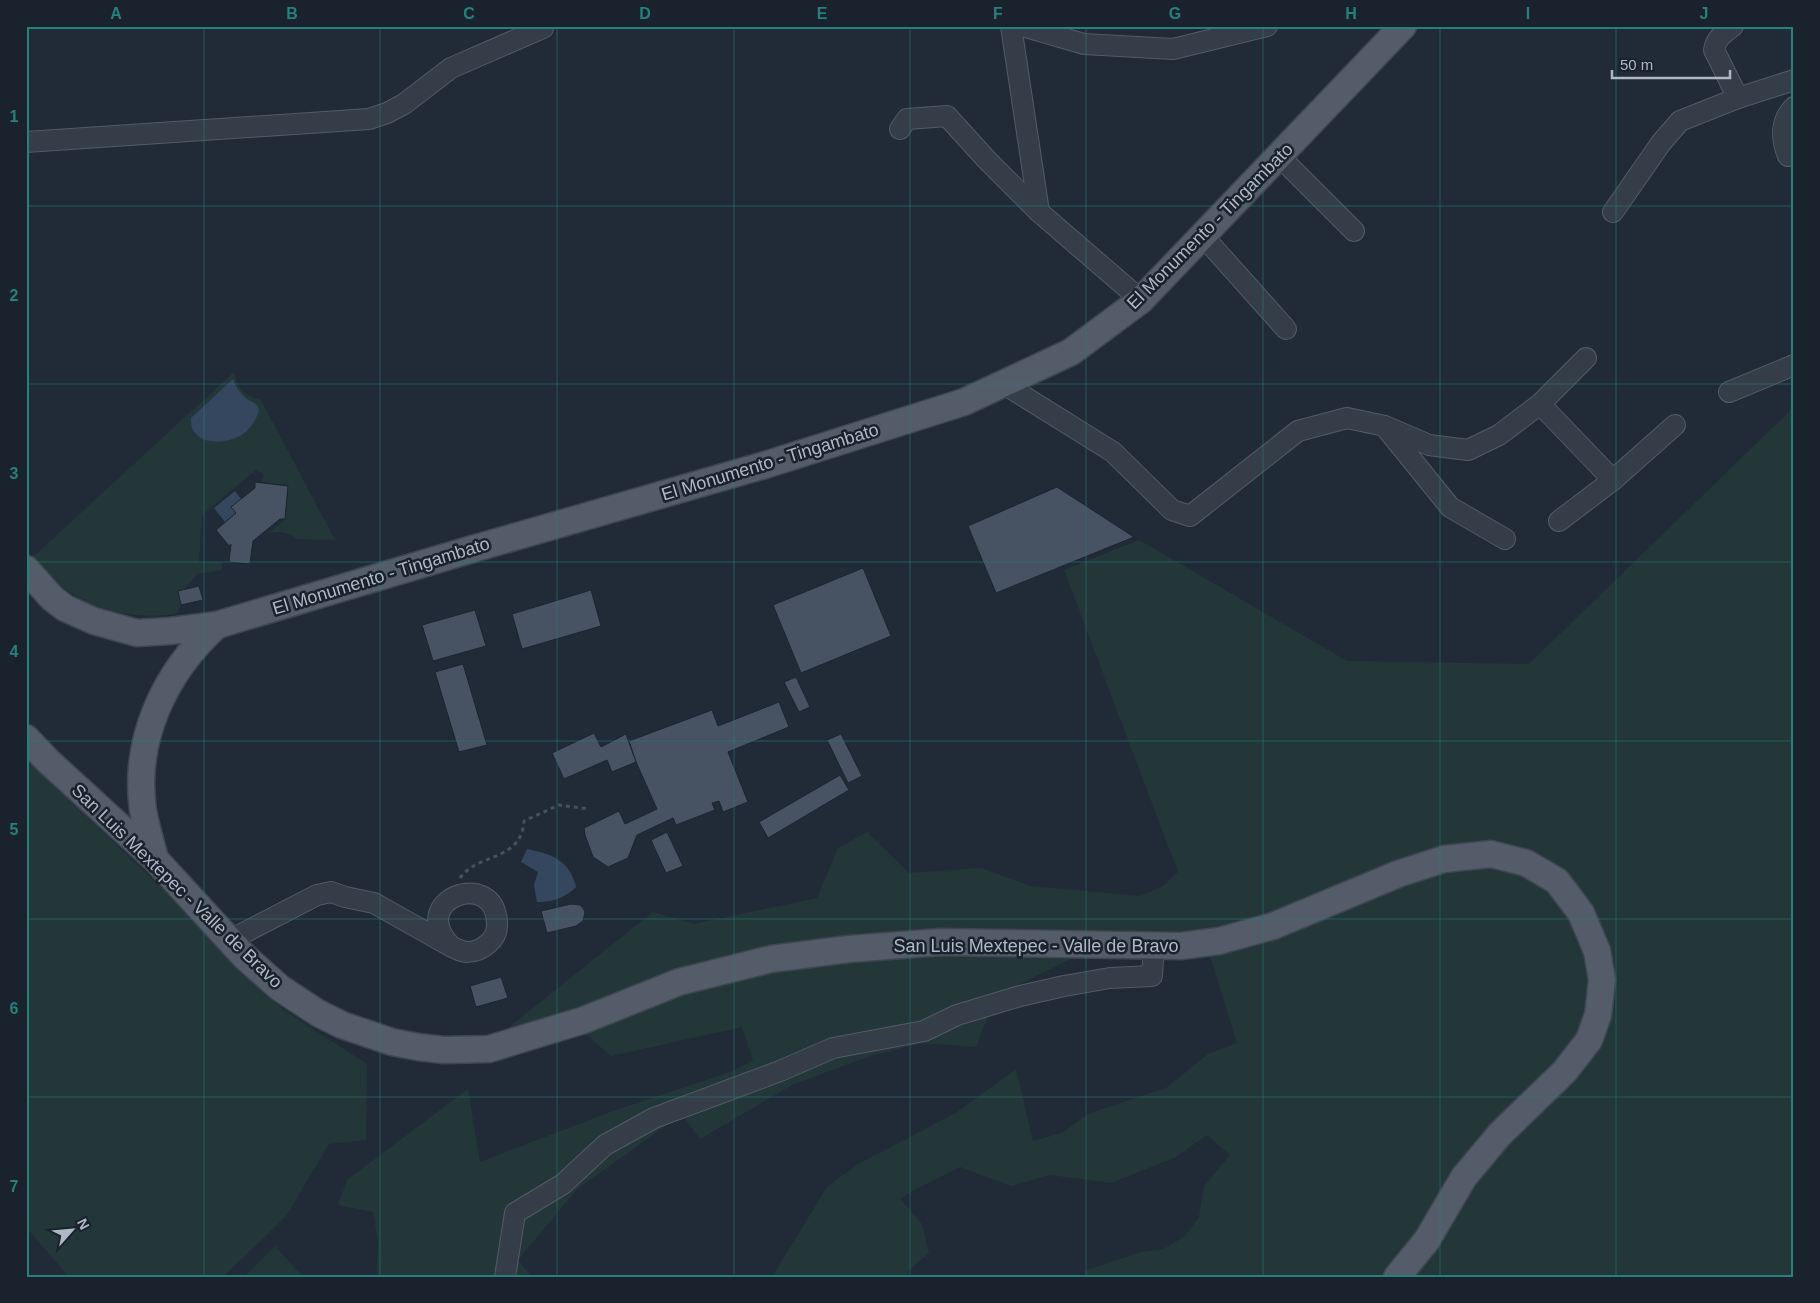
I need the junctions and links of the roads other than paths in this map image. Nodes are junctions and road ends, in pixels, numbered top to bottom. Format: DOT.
graph roads {
  1 [pos="543,26"];
  2 [pos="1011,26"];
  3 [pos="1022,26"];
  4 [pos="1267,26"];
  5 [pos="1403,26"];
  6 [pos="1733,26"];
  7 [pos="1794,80"];
  8 [pos="1738,98"];
  9 [pos="1794,107"];
  10 [pos="900,129"];
  11 [pos="26,142"];
  12 [pos="1279,156"];
  13 [pos="1788,156"];
  14 [pos="1039,212"];
  15 [pos="1613,212"];
  16 [pos="1354,231"];
  17 [pos="1203,236"];
  18 [pos="1141,300"];
  19 [pos="1286,328"];
  20 [pos="1586,358"];
  21 [pos="1794,365"];
  22 [pos="1004,384"];
  23 [pos="1729,392"];
  24 [pos="1540,404"];
  25 [pos="1675,425"];
  26 [pos="1385,426"];
  27 [pos="1613,480"];
  28 [pos="1559,521"];
  29 [pos="1505,539"];
  30 [pos="26,570"];
  31 [pos="216,625"];
  32 [pos="26,738"];
  33 [pos="155,859"];
  34 [pos="230,940"];
  35 [pos="1154,946"];
  36 [pos="452,947"];
  37 [pos="505,1277"];
  38 [pos="1397,1277"];
  1 -- 11 [label="street"];
  2 -- 14 [label="street"];
  3 -- 4 [label="street"];
  5 -- 12 [label="main road, El Monumento - Tingambato"];
  6 -- 8 [label="street"];
  7 -- 8 [label="street"];
  8 -- 15 [label="street"];
  9 -- 13 [label="street"];
  10 -- 14 [label="street"];
  12 -- 16 [label="street"];
  12 -- 17 [label="main road, El Monumento - Tingambato"];
  14 -- 18 [label="street"];
  17 -- 18 [label="main road, El Monumento - Tingambato"];
  17 -- 19 [label="street"];
  18 -- 22 [label="main road, El Monumento - Tingambato"];
  20 -- 24 [label="street"];
  21 -- 23 [label="street"];
  22 -- 26 [label="street"];
  22 -- 31 [label="main road, El Monumento - Tingambato"];
  24 -- 26 [label="street"];
  24 -- 27 [label="street"];
  25 -- 27 [label="street"];
  26 -- 29 [label="street"];
  27 -- 28 [label="street"];
  30 -- 31 [label="main road, El Monumento - Tingambato"];
  31 -- 33 [label="main road"];
  32 -- 33 [label="main road, San Luis Mextepec - Valle de Bravo"];
  33 -- 34 [label="main road, San Luis Mextepec - Valle de Bravo"];
  34 -- 35 [label="main road, San Luis Mextepec - Valle de Bravo"];
  34 -- 36 [label="street"];
  35 -- 37 [label="street"];
  35 -- 38 [label="main road, San Luis Mextepec - Valle de Bravo"];
  36 -- 36 [label="street"];
}
